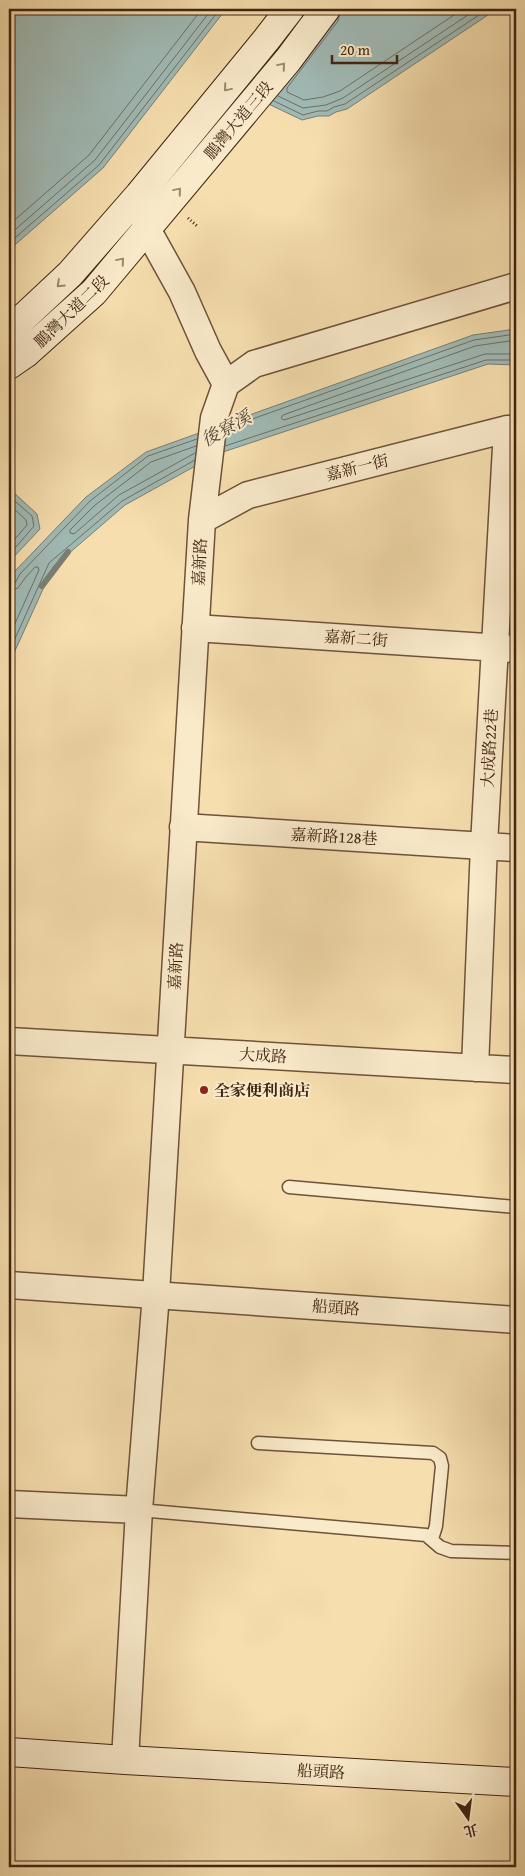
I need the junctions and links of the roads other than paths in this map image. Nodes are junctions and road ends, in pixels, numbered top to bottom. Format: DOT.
graph roads {
  1 [pos="290,9"];
  2 [pos="326,9"];
  3 [pos="138,195"];
  4 [pos="147,229"];
  5 [pos="516,286"];
  6 [pos="9,331"];
  7 [pos="9,365"];
  8 [pos="226,384"];
  9 [pos="512,429"];
  10 [pos="203,508"];
  11 [pos="195,628"];
  12 [pos="506,648"];
  13 [pos="183,827"];
  14 [pos="484,845"];
  15 [pos="516,848"];
  16 [pos="9,1041"];
  17 [pos="170,1050"];
  18 [pos="475,1068"];
  19 [pos="516,1070"];
  20 [pos="288,1187"];
  21 [pos="516,1208"];
  22 [pos="9,1285"];
  23 [pos="156,1294"];
  24 [pos="516,1320"];
  25 [pos="258,1443"];
  26 [pos="9,1504"];
  27 [pos="138,1510"];
  28 [pos="432,1539"];
  29 [pos="516,1553"];
  30 [pos="9,1752"];
  31 [pos="125,1760"];
  32 [pos="516,1782"];
  1 -- 3 [label="street, 鵬灣大道三段, one-way"];
  4 -- 2 [label="street, 鵬灣大道三段, one-way"];
  3 -- 4 [label="street"];
  3 -- 6 [label="street, 鵬灣大道二段, one-way"];
  7 -- 4 [label="street, 鵬灣大道二段, one-way"];
  4 -- 8 [label="street"];
  5 -- 8 [label="street"];
  8 -- 10 [label="street, 嘉新路"];
  9 -- 10 [label="street, 嘉新一街"];
  9 -- 12 [label="street, 大成路22巷"];
  10 -- 11 [label="street, 嘉新路"];
  11 -- 12 [label="street, 嘉新二街"];
  11 -- 13 [label="street, 嘉新路"];
  12 -- 14 [label="street, 大成路22巷"];
  13 -- 14 [label="street, 嘉新路128巷"];
  13 -- 17 [label="street, 嘉新路"];
  14 -- 15 [label="street, 嘉新路128巷"];
  14 -- 18 [label="street, 大成路22巷"];
  16 -- 17 [label="street, 大成路"];
  17 -- 18 [label="street, 大成路"];
  17 -- 23 [label="street"];
  18 -- 19 [label="street, 大成路"];
  20 -- 21 [label="lane"];
  22 -- 23 [label="street, 船頭路"];
  23 -- 24 [label="street, 船頭路"];
  23 -- 27 [label="street"];
  25 -- 28 [label="lane"];
  26 -- 27 [label="street"];
  27 -- 28 [label="lane"];
  27 -- 31 [label="street"];
  28 -- 29 [label="lane"];
  30 -- 31 [label="street, 船頭路"];
  31 -- 32 [label="street, 船頭路"];
}
